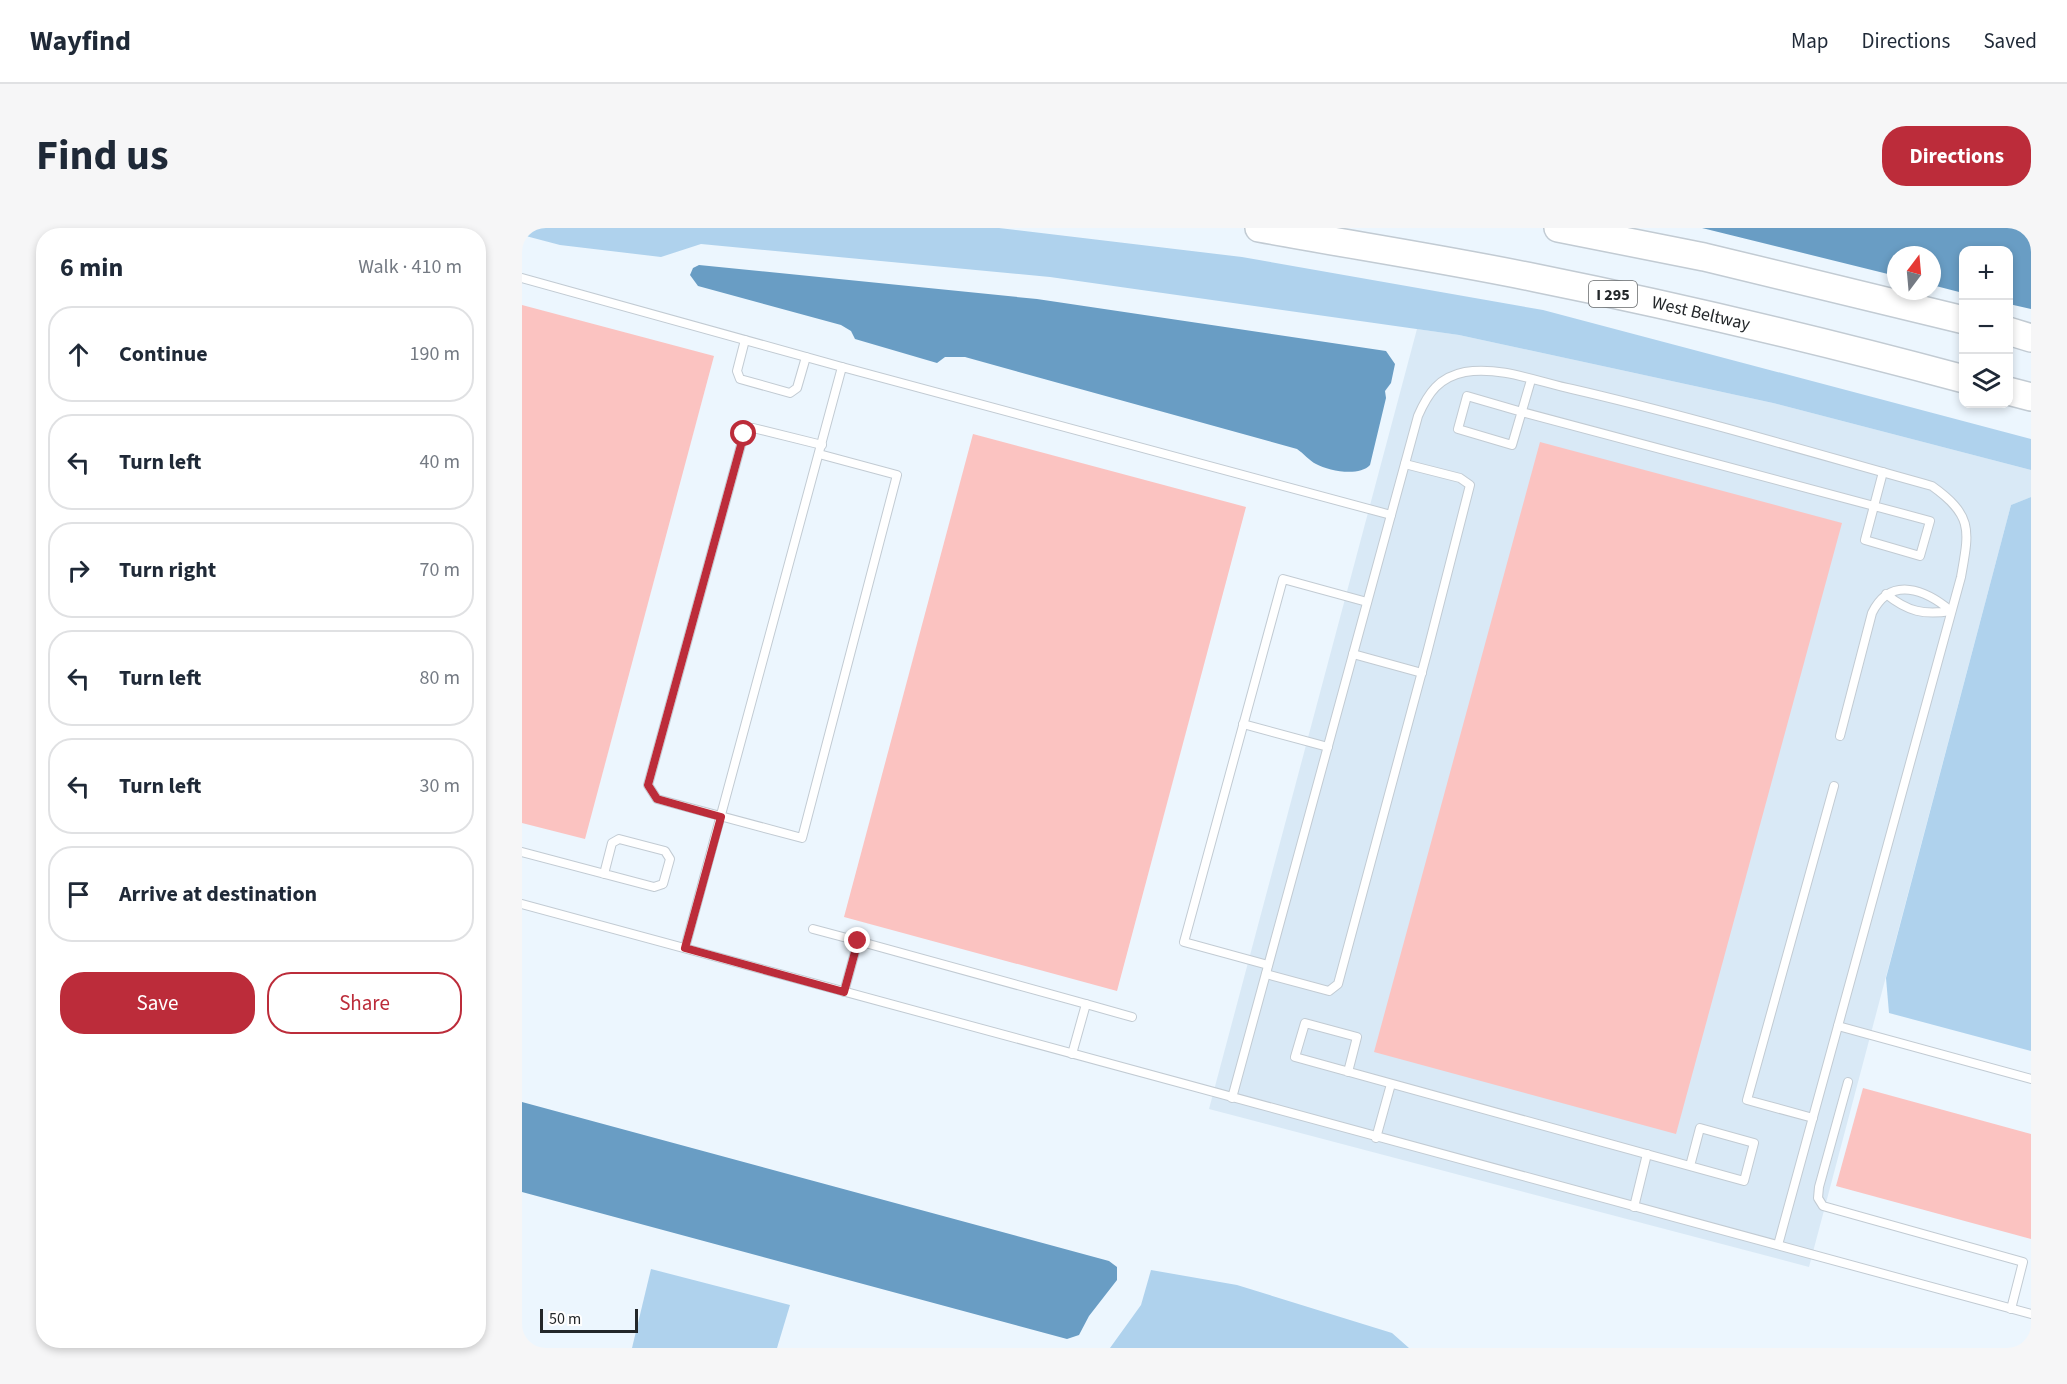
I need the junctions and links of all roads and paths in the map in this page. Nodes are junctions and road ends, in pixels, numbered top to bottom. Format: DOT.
graph roads {
  1 [pos="1259,228"];
  2 [pos="1558,228"];
  3 [pos="522,278"];
  4 [pos="1959,319"];
  5 [pos="2013,333"];
  6 [pos="2031,338"];
  7 [pos="745,340"];
  8 [pos="806,357"];
  9 [pos="842,367"];
  10 [pos="1959,378"];
  11 [pos="1531,380"];
  12 [pos="2013,392"];
  13 [pos="2031,397"];
  14 [pos="1522,412"];
  15 [pos="822,445"];
  16 [pos="819,454"];
  17 [pos="1405,464"];
  18 [pos="1883,472"];
  19 [pos="1874,506"];
  20 [pos="1391,515"];
  21 [pos="1886,594"];
  22 [pos="1367,602"];
  23 [pos="1951,611"];
  24 [pos="1353,654"];
  25 [pos="1422,673"];
  26 [pos="1243,724"];
  27 [pos="1840,736"];
  28 [pos="1328,747"];
  29 [pos="1834,786"];
  30 [pos="721,817"];
  31 [pos="522,853"];
  32 [pos="604,874"];
  33 [pos="522,904"];
  34 [pos="813,929"];
  35 [pos="858,941"];
  36 [pos="685,948"];
  37 [pos="1268,965"];
  38 [pos="1266,974"];
  39 [pos="844,992"];
  40 [pos="1086,1004"];
  41 [pos="1132,1017"];
  42 [pos="1838,1026"];
  43 [pos="1072,1054"];
  44 [pos="1348,1072"];
  45 [pos="2031,1079"];
  46 [pos="1848,1082"];
  47 [pos="1391,1084"];
  48 [pos="1232,1098"];
  49 [pos="1813,1118"];
  50 [pos="1376,1138"];
  51 [pos="1647,1154"];
  52 [pos="1690,1166"];
  53 [pos="1634,1207"];
  54 [pos="1778,1245"];
  55 [pos="2027,1263"];
  56 [pos="2011,1309"];
  57 [pos="2031,1314"];
  1 -- 10 [label="highway, West Beltway / I 295"];
  2 -- 4 [label="highway"];
  3 -- 7 [label="lane"];
  5 -- 6 [label="highway"];
  7 -- 8 [label="lane"];
  7 -- 8 [label="lane"];
  8 -- 9 [label="lane"];
  9 -- 15 [label="lane"];
  9 -- 20 [label="lane"];
  11 -- 14 [label="lane"];
  11 -- 17 [label="lane"];
  11 -- 18 [label="lane"];
  12 -- 13 [label="highway"];
  14 -- 14 [label="lane"];
  14 -- 19 [label="lane"];
  15 -- 16 [label="lane"];
  15 -- 30 [label="lane"];
  16 -- 30 [label="lane"];
  16 -- 30 [label="lane"];
  17 -- 20 [label="lane"];
  17 -- 25 [label="lane"];
  18 -- 19 [label="lane"];
  18 -- 23 [label="lane"];
  19 -- 19 [label="lane"];
  20 -- 22 [label="lane"];
  21 -- 23 [label="lane"];
  21 -- 23 [label="lane"];
  21 -- 27 [label="lane"];
  22 -- 24 [label="lane"];
  22 -- 26 [label="lane"];
  23 -- 42 [label="lane"];
  24 -- 25 [label="lane"];
  24 -- 28 [label="lane"];
  25 -- 38 [label="lane"];
  26 -- 28 [label="lane"];
  26 -- 37 [label="lane"];
  28 -- 37 [label="lane"];
  29 -- 49 [label="lane"];
  30 -- 36 [label="lane"];
  31 -- 32 [label="lane"];
  32 -- 32 [label="lane"];
  33 -- 36 [label="lane"];
  34 -- 35 [label="lane"];
  35 -- 39 [label="lane"];
  35 -- 40 [label="lane"];
  36 -- 39 [label="lane"];
  37 -- 38 [label="lane"];
  38 -- 48 [label="lane"];
  39 -- 43 [label="lane"];
  40 -- 41 [label="lane"];
  40 -- 43 [label="lane"];
  42 -- 45 [label="lane"];
  42 -- 49 [label="lane"];
  43 -- 48 [label="lane"];
  44 -- 44 [label="lane"];
  44 -- 47 [label="lane"];
  46 -- 55 [label="lane"];
  47 -- 50 [label="lane"];
  47 -- 51 [label="lane"];
  48 -- 50 [label="lane"];
  49 -- 54 [label="lane"];
  50 -- 53 [label="lane"];
  51 -- 52 [label="lane"];
  51 -- 53 [label="lane"];
  52 -- 52 [label="lane"];
  53 -- 54 [label="lane"];
  54 -- 56 [label="lane"];
  55 -- 56 [label="lane"];
  56 -- 57 [label="lane"];
}
